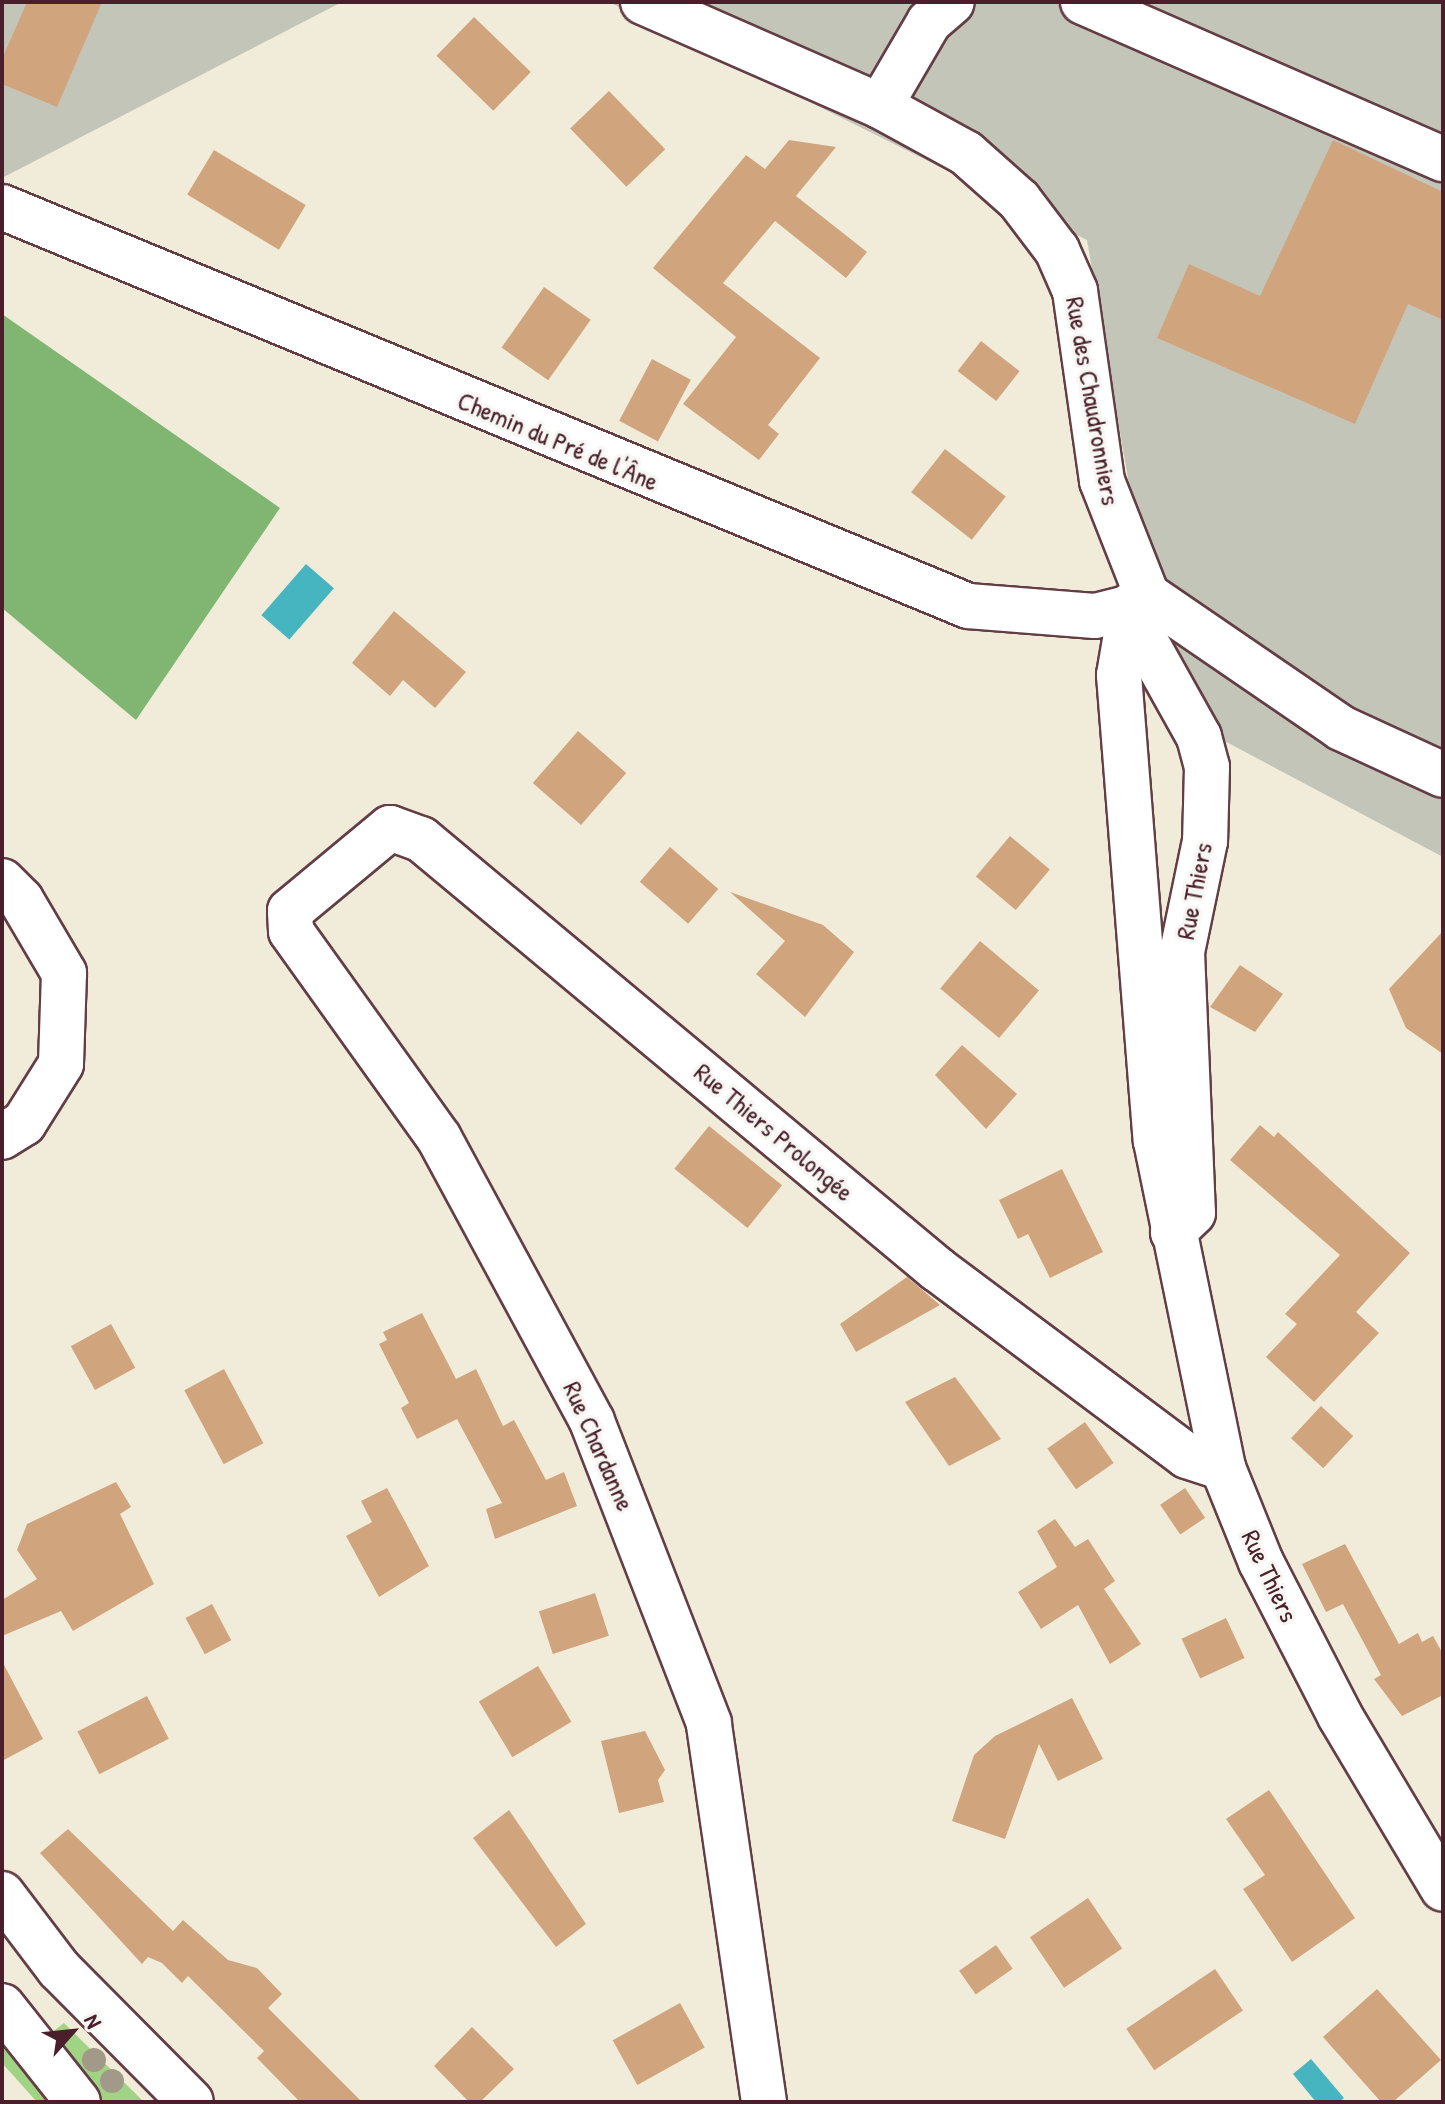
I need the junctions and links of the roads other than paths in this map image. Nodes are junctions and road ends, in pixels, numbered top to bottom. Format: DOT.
graph roads {
  1 [pos="643,2"];
  2 [pos="952,2"];
  3 [pos="1083,2"];
  4 [pos="880,106"];
  5 [pos="1443,159"];
  6 [pos="2,207"];
  7 [pos="1137,601"];
  8 [pos="1443,775"];
  9 [pos="333,871"];
  10 [pos="2,881"];
  11 [pos="2,1137"];
  12 [pos="1173,1232"];
  13 [pos="1223,1468"];
  14 [pos="1443,1889"];
  15 [pos="2,1894"];
  16 [pos="59,1969"];
  17 [pos="2,1997"];
  18 [pos="2,2006"];
  19 [pos="78,2102"];
  20 [pos="191,2102"];
  21 [pos="764,2102"];
  1 -- 4 [label="street, Rue des Chaudronniers"];
  2 -- 4 [label="street"];
  3 -- 5 [label="street"];
  4 -- 7 [label="street, Rue des Chaudronniers"];
  6 -- 7 [label="street, Chemin du Pré de l'Âne"];
  7 -- 8 [label="street"];
  7 -- 12 [label="street, Rue Thiers"];
  7 -- 12 [label="street, Rue Thiers"];
  9 -- 13 [label="street, Rue Thiers Prolongée"];
  9 -- 21 [label="street, Rue Chardanne"];
  10 -- 11 [label="street"];
  12 -- 13 [label="street, Rue Thiers"];
  13 -- 14 [label="street, Rue Thiers"];
  15 -- 16 [label="street"];
  16 -- 17 [label="street"];
  16 -- 20 [label="street"];
  18 -- 19 [label="street"];
}
